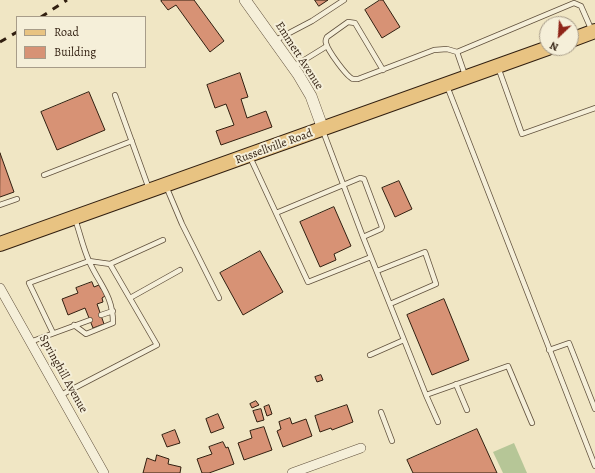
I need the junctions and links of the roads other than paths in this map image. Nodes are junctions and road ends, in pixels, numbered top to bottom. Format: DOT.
graph roads {
  1 [pos="245,0"];
  2 [pos="344,0"];
  3 [pos="594,32"];
  4 [pos="579,37"];
  5 [pos="274,40"];
  6 [pos="328,46"];
  7 [pos="539,51"];
  8 [pos="456,52"];
  9 [pos="498,66"];
  10 [pos="293,67"];
  11 [pos="383,70"];
  12 [pos="466,78"];
  13 [pos="446,85"];
  14 [pos="115,95"];
  15 [pos="595,108"];
  16 [pos="322,129"];
  17 [pos="132,141"];
  18 [pos="249,156"];
  19 [pos="44,175"];
  20 [pos="166,185"];
  21 [pos="343,185"];
  22 [pos="150,191"];
  23 [pos="17,199"];
  24 [pos="0,205"];
  25 [pos="276,213"];
  26 [pos="75,218"];
  27 [pos="363,237"];
  28 [pos="163,240"];
  29 [pos="0,244"];
  30 [pos="371,257"];
  31 [pos="89,261"];
  32 [pos="110,264"];
  33 [pos="180,270"];
  34 [pos="377,271"];
  35 [pos="1,292"];
  36 [pos="130,298"];
  37 [pos="220,298"];
  38 [pos="390,304"];
  39 [pos="113,311"];
  40 [pos="101,315"];
  41 [pos="90,320"];
  42 [pos="74,325"];
  43 [pos="53,333"];
  44 [pos="404,340"];
  45 [pos="30,342"];
  46 [pos="549,350"];
  47 [pos="370,355"];
  48 [pos="456,384"];
  49 [pos="61,395"];
  50 [pos="426,395"];
  51 [pos="595,409"];
  52 [pos="467,410"];
  53 [pos="381,412"];
  54 [pos="438,422"];
  55 [pos="532,423"];
  56 [pos="392,441"];
  57 [pos="361,448"];
  58 [pos="595,466"];
  59 [pos="298,472"];
  60 [pos="104,473"];
  1 -- 5 [label="street, Emmett Avenue"];
  2 -- 5 [label="lane"];
  3 -- 4 [label="main road"];
  3 -- 8 [label="lane"];
  5 -- 10 [label="street, Emmett Avenue"];
  6 -- 10 [label="lane"];
  6 -- 11 [label="lane"];
  6 -- 11 [label="lane"];
  7 -- 9 [label="main road, Russellville Road"];
  8 -- 11 [label="lane"];
  8 -- 12 [label="lane"];
  9 -- 12 [label="main road, Russellville Road"];
  9 -- 15 [label="lane"];
  10 -- 16 [label="street, Emmett Avenue"];
  12 -- 13 [label="main road, Russellville Road"];
  13 -- 16 [label="main road, Russellville Road"];
  13 -- 46 [label="lane"];
  14 -- 17 [label="lane"];
  16 -- 18 [label="main road, Russellville Road"];
  16 -- 21 [label="lane"];
  17 -- 19 [label="lane"];
  17 -- 22 [label="lane"];
  18 -- 20 [label="main road, Russellville Road"];
  18 -- 25 [label="lane"];
  20 -- 22 [label="main road, Russellville Road"];
  20 -- 37 [label="lane"];
  21 -- 25 [label="lane"];
  21 -- 27 [label="lane"];
  21 -- 27 [label="lane"];
  22 -- 26 [label="main road, Russellville Road"];
  23 -- 24 [label="lane"];
  25 -- 30 [label="lane"];
  26 -- 29 [label="main road, Russellville Road"];
  26 -- 31 [label="lane"];
  27 -- 30 [label="lane"];
  28 -- 32 [label="lane"];
  30 -- 34 [label="lane"];
  31 -- 32 [label="lane"];
  31 -- 39 [label="lane"];
  31 -- 43 [label="lane"];
  32 -- 36 [label="lane"];
  33 -- 36 [label="lane"];
  34 -- 38 [label="lane"];
  34 -- 38 [label="lane"];
  35 -- 45 [label="street, Springhill Avenue"];
  36 -- 49 [label="lane"];
  38 -- 44 [label="lane"];
  39 -- 40 [label="lane"];
  39 -- 42 [label="lane"];
  41 -- 42 [label="lane"];
  42 -- 43 [label="lane"];
  43 -- 45 [label="lane"];
  44 -- 47 [label="lane"];
  44 -- 50 [label="lane"];
  45 -- 49 [label="street, Springhill Avenue"];
  46 -- 51 [label="lane"];
  46 -- 58 [label="lane"];
  48 -- 50 [label="lane"];
  48 -- 52 [label="lane"];
  48 -- 55 [label="lane"];
  49 -- 60 [label="street, Springhill Avenue"];
  50 -- 54 [label="lane"];
  53 -- 56 [label="lane"];
  57 -- 59 [label="street"];
}
